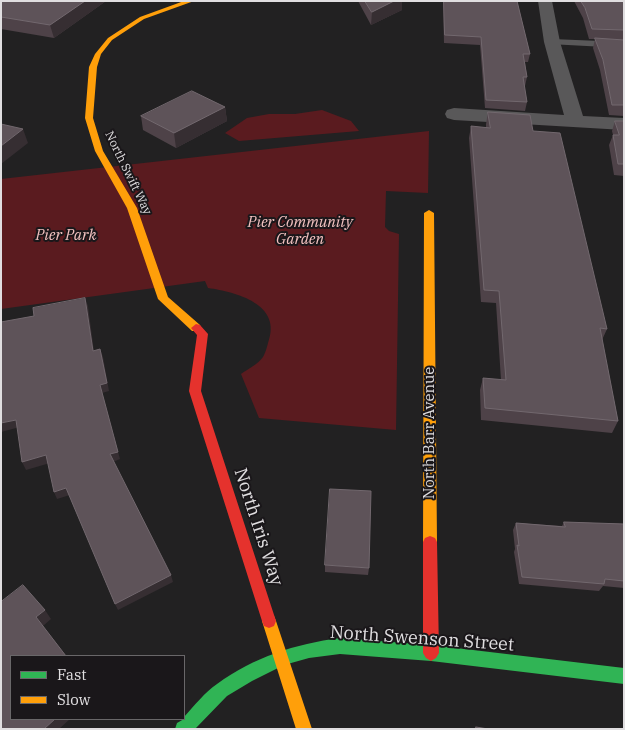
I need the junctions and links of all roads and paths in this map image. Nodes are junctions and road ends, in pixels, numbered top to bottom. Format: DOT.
graph roads {
  1 [pos="191,1"];
  2 [pos="545,1"];
  3 [pos="552,42"];
  4 [pos="624,45"];
  5 [pos="454,114"];
  6 [pos="575,121"];
  7 [pos="624,124"];
  8 [pos="429,212"];
  9 [pos="204,334"];
  10 [pos="431,653"];
  11 [pos="282,658"];
  12 [pos="624,676"];
  13 [pos="183,729"];
  14 [pos="304,729"];
  1 -- 9 [label="street, North Swift Way"];
  2 -- 3 [label="street"];
  3 -- 4 [label="lane"];
  3 -- 6 [label="street"];
  5 -- 6 [label="street"];
  6 -- 7 [label="street"];
  8 -- 10 [label="street, North Barr Avenue"];
  9 -- 11 [label="street, North Iris Way"];
  10 -- 11 [label="street, North Swenson Street"];
  10 -- 12 [label="street, North Swenson Street"];
  11 -- 13 [label="street, North Swenson Street"];
  11 -- 14 [label="street, North Iris Way"];
}
